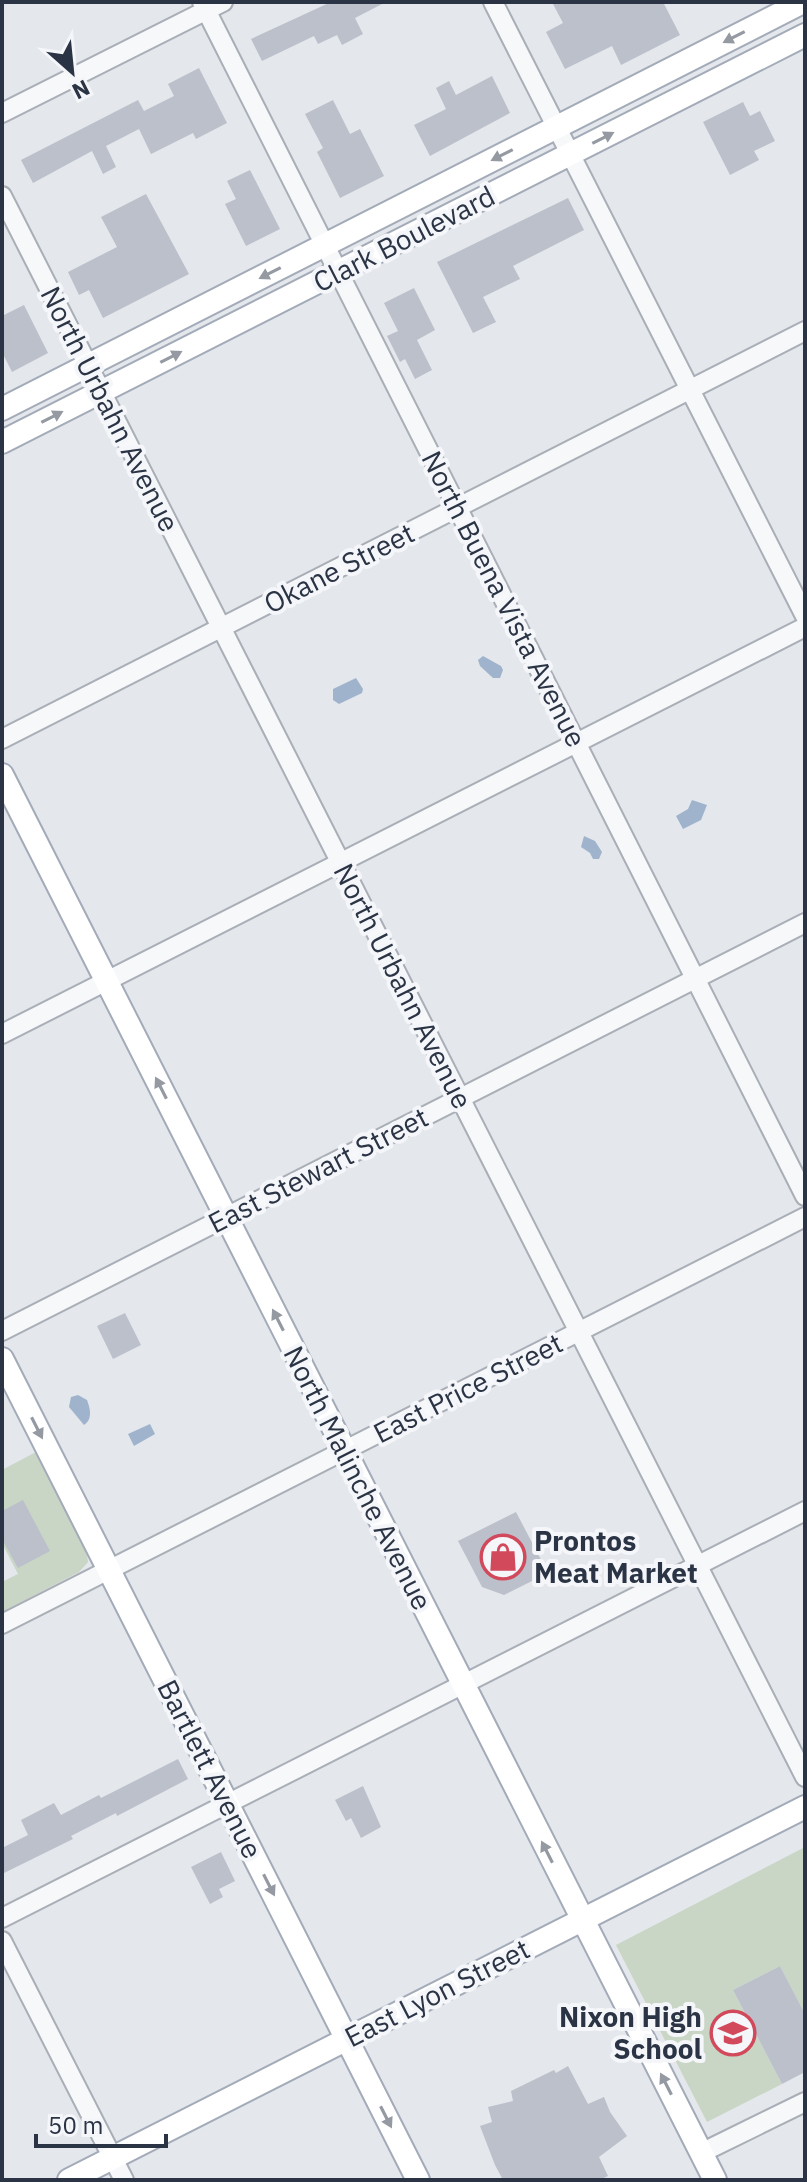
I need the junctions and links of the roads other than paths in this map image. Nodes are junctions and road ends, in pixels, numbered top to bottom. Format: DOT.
graph roads {
  1 [pos="493,2"];
  2 [pos="796,4"];
  3 [pos="210,5"];
  4 [pos="805,28"];
  5 [pos="805,35"];
  6 [pos="2,113"];
  7 [pos="556,127"];
  8 [pos="570,154"];
  9 [pos="2,196"];
  10 [pos="325,245"];
  11 [pos="339,272"];
  12 [pos="805,331"];
  13 [pos="88,365"];
  14 [pos="690,390"];
  15 [pos="102,392"];
  16 [pos="2,409"];
  17 [pos="2,442"];
  18 [pos="458,508"];
  19 [pos="805,616"];
  20 [pos="805,627"];
  21 [pos="221,628"];
  22 [pos="2,739"];
  23 [pos="577,743"];
  24 [pos="2,775"];
  25 [pos="340,862"];
  26 [pos="805,923"];
  27 [pos="696,979"];
  28 [pos="106,981"];
  29 [pos="2,1034"];
  30 [pos="460,1098"];
  31 [pos="805,1196"];
  32 [pos="226,1217"];
  33 [pos="805,1217"];
  34 [pos="2,1331"];
  35 [pos="579,1331"];
  36 [pos="2,1359"];
  37 [pos="344,1450"];
  38 [pos="805,1511"];
  39 [pos="698,1566"];
  40 [pos="109,1569"];
  41 [pos="2,1624"];
  42 [pos="463,1685"];
  43 [pos="805,1777"];
  44 [pos="228,1804"];
  45 [pos="805,1807"];
  46 [pos="2,1918"];
  47 [pos="582,1920"];
  48 [pos="2,1941"];
  49 [pos="347,2039"];
  50 [pos="805,2102"];
  51 [pos="701,2153"];
  52 [pos="113,2158"];
  53 [pos="69,2180"];
  54 [pos="124,2180"];
  55 [pos="418,2180"];
  56 [pos="715,2180"];
  1 -- 7 [label="street"];
  2 -- 4 [label="street"];
  2 -- 7 [label="main road, Clark Boulevard, one-way"];
  3 -- 6 [label="street"];
  3 -- 10 [label="street, North Buena Vista Avenue"];
  8 -- 5 [label="main road, Clark Boulevard, one-way"];
  7 -- 8 [label="street"];
  7 -- 10 [label="main road, Clark Boulevard, one-way"];
  8 -- 11 [label="main road, Clark Boulevard"];
  8 -- 14 [label="street"];
  9 -- 13 [label="street, North Urbahn Avenue"];
  10 -- 11 [label="street, North Buena Vista Avenue"];
  10 -- 13 [label="main road, Clark Boulevard, one-way"];
  15 -- 11 [label="main road, Clark Boulevard, one-way"];
  11 -- 18 [label="street, North Buena Vista Avenue"];
  12 -- 14 [label="street, Okane Street"];
  13 -- 15 [label="street, North Urbahn Avenue"];
  13 -- 16 [label="main road, Clark Boulevard"];
  14 -- 18 [label="street, Okane Street"];
  14 -- 19 [label="street"];
  17 -- 15 [label="main road, Clark Boulevard, one-way"];
  15 -- 21 [label="street, North Urbahn Avenue"];
  18 -- 21 [label="street, Okane Street"];
  18 -- 23 [label="street, North Buena Vista Avenue"];
  20 -- 23 [label="street"];
  21 -- 22 [label="street, Okane Street"];
  21 -- 25 [label="street, North Urbahn Avenue"];
  23 -- 25 [label="street"];
  23 -- 27 [label="street, North Buena Vista Avenue"];
  24 -- 28 [label="main road, North Malinche Avenue"];
  25 -- 28 [label="street"];
  25 -- 30 [label="street, North Urbahn Avenue"];
  26 -- 27 [label="street, East Stewart Street"];
  27 -- 30 [label="street, East Stewart Street"];
  27 -- 31 [label="street, North Buena Vista Avenue"];
  28 -- 29 [label="street"];
  32 -- 28 [label="main road, North Malinche Avenue, one-way"];
  30 -- 32 [label="street, East Stewart Street"];
  30 -- 35 [label="street, North Urbahn Avenue"];
  32 -- 34 [label="street, East Stewart Street"];
  37 -- 32 [label="main road, North Malinche Avenue, one-way"];
  33 -- 35 [label="street, East Price Street"];
  35 -- 37 [label="street, East Price Street"];
  35 -- 39 [label="street, North Urbahn Avenue"];
  36 -- 40 [label="main road, Bartlett Avenue, one-way"];
  37 -- 40 [label="street, East Price Street"];
  37 -- 42 [label="main road, North Malinche Avenue"];
  38 -- 39 [label="street"];
  39 -- 42 [label="street"];
  39 -- 43 [label="street, North Urbahn Avenue"];
  40 -- 41 [label="street, East Price Street"];
  40 -- 44 [label="main road, Bartlett Avenue"];
  42 -- 44 [label="street"];
  47 -- 42 [label="main road, North Malinche Avenue, one-way"];
  44 -- 46 [label="street"];
  44 -- 49 [label="main road, Bartlett Avenue, one-way"];
  45 -- 47 [label="main road, East Lyon Street"];
  47 -- 49 [label="main road, East Lyon Street"];
  51 -- 47 [label="main road, North Malinche Avenue, one-way"];
  48 -- 52 [label="street"];
  49 -- 52 [label="main road, East Lyon Street"];
  49 -- 55 [label="main road, Bartlett Avenue, one-way"];
  50 -- 51 [label="street"];
  51 -- 56 [label="main road, North Malinche Avenue"];
  52 -- 53 [label="main road, East Lyon Street"];
  52 -- 54 [label="street"];
}
